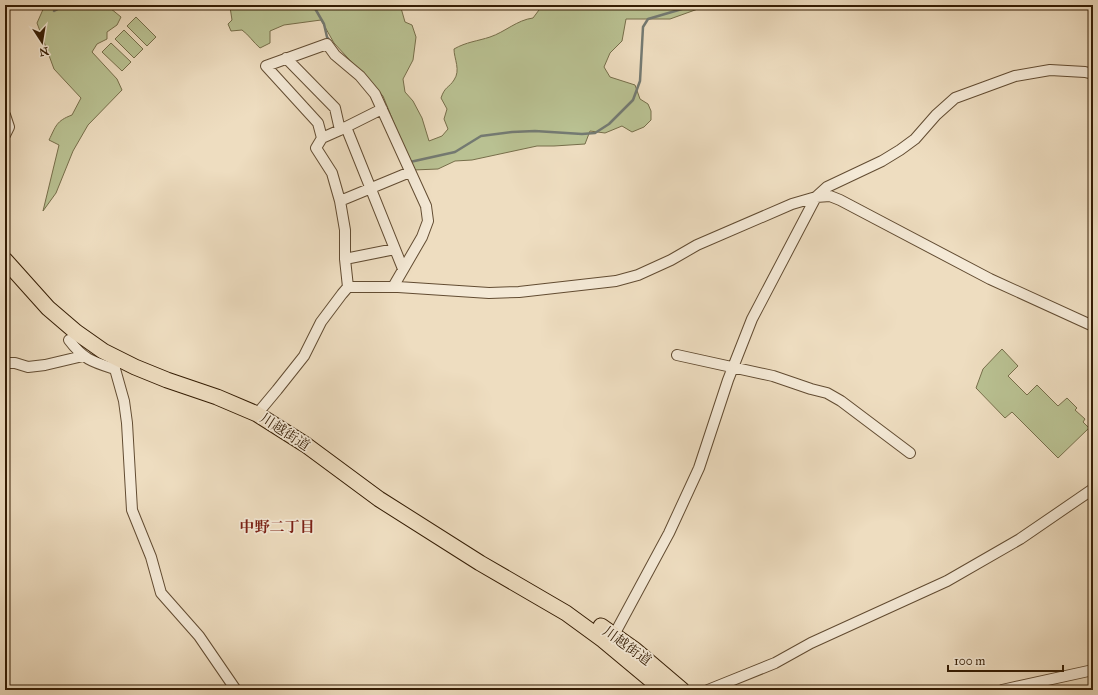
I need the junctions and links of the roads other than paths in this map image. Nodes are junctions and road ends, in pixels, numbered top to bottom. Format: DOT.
graph roads {
  1 [pos="286,58"];
  2 [pos="1093,74"];
  3 [pos="382,109"];
  4 [pos="5,115"];
  5 [pos="343,129"];
  6 [pos="5,135"];
  7 [pos="322,138"];
  8 [pos="410,172"];
  9 [pos="371,188"];
  10 [pos="816,197"];
  11 [pos="340,201"];
  12 [pos="395,249"];
  13 [pos="345,259"];
  14 [pos="5,260"];
  15 [pos="403,270"];
  16 [pos="393,287"];
  17 [pos="348,288"];
  18 [pos="1093,326"];
  19 [pos="69,340"];
  20 [pos="84,351"];
  21 [pos="677,355"];
  22 [pos="5,363"];
  23 [pos="115,364"];
  24 [pos="733,367"];
  25 [pos="257,414"];
  26 [pos="910,453"];
  27 [pos="1093,488"];
  28 [pos="566,613"];
  29 [pos="614,635"];
  30 [pos="1093,670"];
  31 [pos="236,690"];
  32 [pos="663,690"];
  33 [pos="682,690"];
  34 [pos="708,690"];
  35 [pos="1002,690"];
  1 -- 3 [label="street"];
  1 -- 5 [label="street"];
  1 -- 7 [label="street"];
  2 -- 10 [label="street"];
  3 -- 5 [label="street"];
  3 -- 8 [label="street"];
  4 -- 6 [label="street"];
  5 -- 7 [label="street"];
  5 -- 9 [label="street"];
  7 -- 11 [label="street"];
  8 -- 9 [label="street"];
  8 -- 15 [label="street"];
  9 -- 11 [label="street"];
  9 -- 12 [label="street"];
  10 -- 16 [label="street"];
  10 -- 18 [label="street"];
  10 -- 24 [label="street"];
  11 -- 13 [label="street"];
  12 -- 13 [label="street"];
  12 -- 15 [label="street"];
  13 -- 17 [label="street"];
  14 -- 20 [label="highway, 川越街道"];
  15 -- 16 [label="street"];
  16 -- 17 [label="street"];
  17 -- 25 [label="street"];
  19 -- 20 [label="street"];
  20 -- 22 [label="street"];
  20 -- 23 [label="highway, 川越街道"];
  21 -- 24 [label="street"];
  23 -- 25 [label="highway, 川越街道"];
  23 -- 31 [label="street"];
  24 -- 26 [label="street"];
  24 -- 29 [label="street"];
  25 -- 28 [label="highway, 川越街道"];
  27 -- 34 [label="street"];
  28 -- 29 [label="highway, 川越街道"];
  28 -- 32 [label="highway, 川越街道"];
  29 -- 33 [label="highway, 川越街道"];
  30 -- 35 [label="street"];
}
